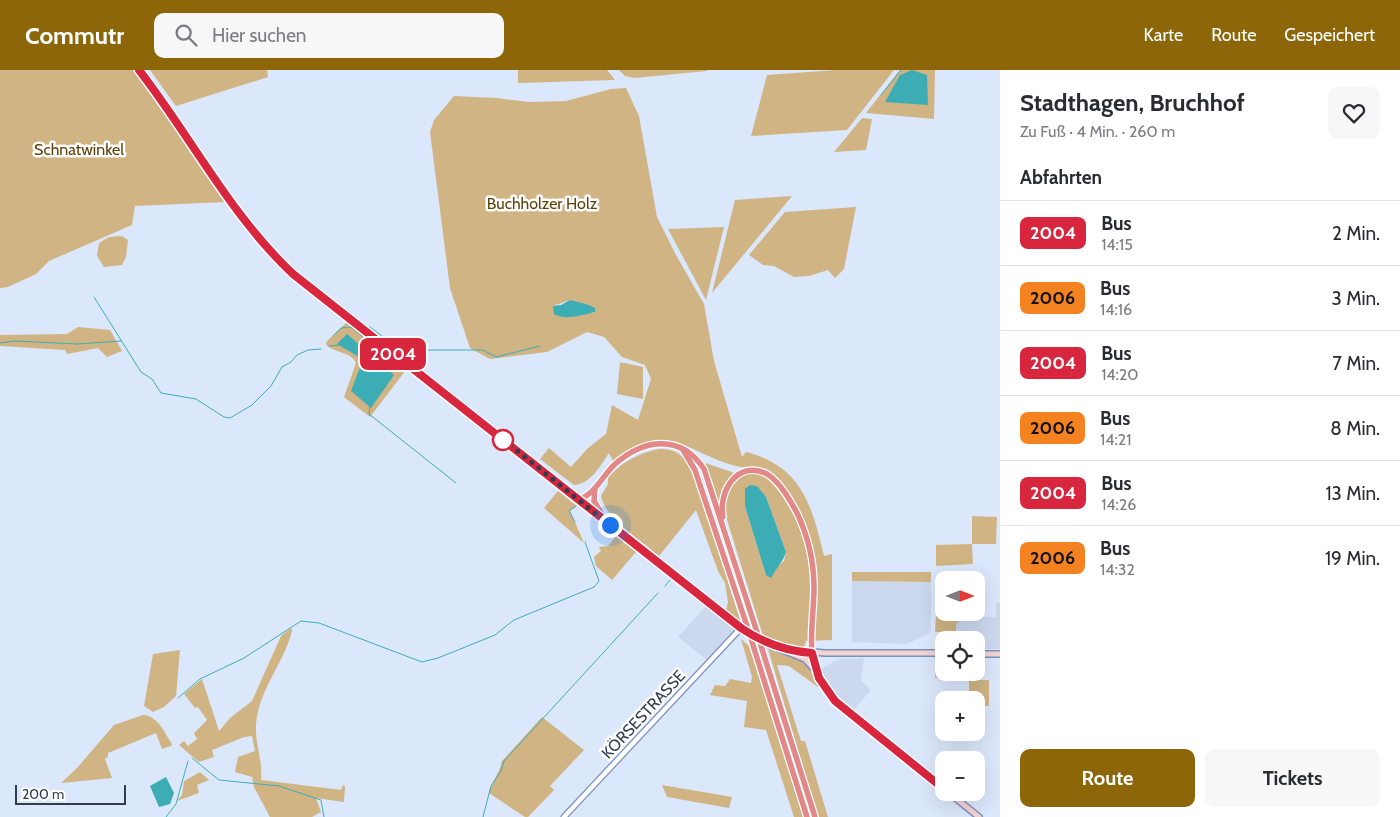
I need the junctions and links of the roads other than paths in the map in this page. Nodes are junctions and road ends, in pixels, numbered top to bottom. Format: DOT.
graph roads {
  1 [pos="139,70"];
  2 [pos="680,447"];
  3 [pos="595,488"];
  4 [pos="578,500"];
  5 [pos="606,521"];
  6 [pos="729,541"];
  7 [pos="744,627"];
  8 [pos="780,649"];
  9 [pos="812,653"];
  10 [pos="935,653"];
  11 [pos="985,654"];
  12 [pos="1000,654"];
  13 [pos="816,671"];
  14 [pos="935,782"];
  15 [pos="959,801"];
  16 [pos="564,817"];
  17 [pos="807,817"];
  18 [pos="814,817"];
  19 [pos="979,817"];
  1 -- 4 [label="main road"];
  2 -- 3 [label="highway"];
  2 -- 6 [label="highway"];
  2 -- 7 [label="highway"];
  3 -- 4 [label="highway"];
  3 -- 5 [label="highway"];
  4 -- 5 [label="main road"];
  5 -- 7 [label="main road"];
  6 -- 9 [label="highway"];
  6 -- 18 [label="highway, bridge"];
  7 -- 8 [label="main road"];
  7 -- 16 [label="street, KÖRSESTRASSE"];
  7 -- 17 [label="highway, bridge"];
  8 -- 9 [label="main road"];
  8 -- 13 [label="main road"];
  9 -- 10 [label="main road"];
  9 -- 13 [label="main road"];
  11 -- 12 [label="main road"];
  13 -- 14 [label="main road"];
  15 -- 19 [label="main road"];
}
